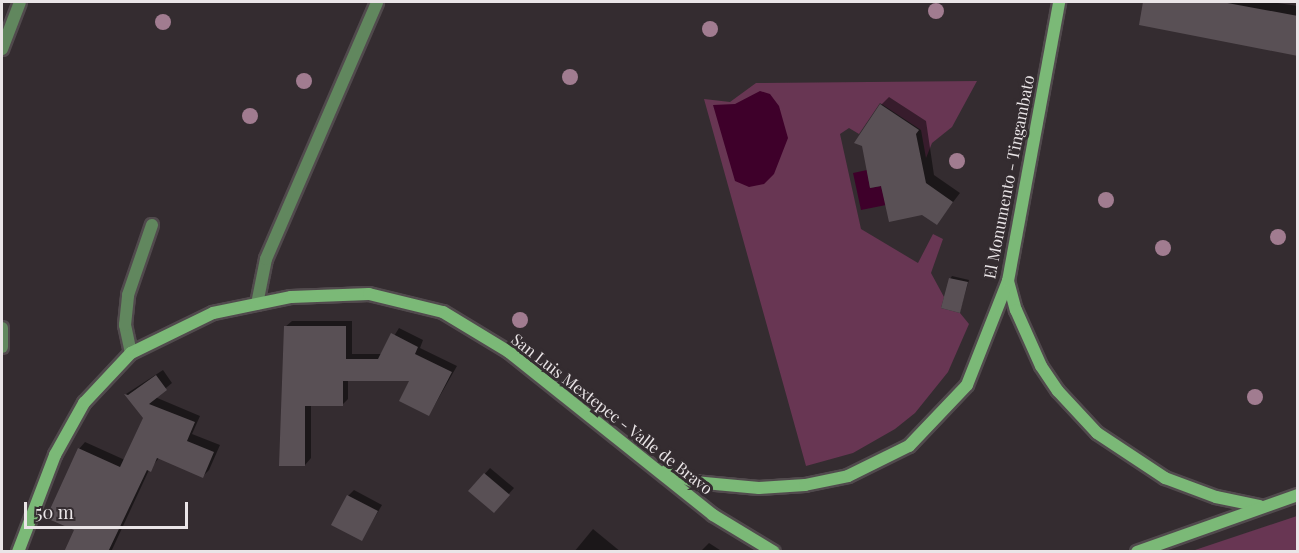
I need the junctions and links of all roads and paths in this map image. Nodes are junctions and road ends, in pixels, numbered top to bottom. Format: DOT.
graph roads {
  1 [pos="20,2"];
  2 [pos="376,2"];
  3 [pos="1059,2"];
  4 [pos="2,48"];
  5 [pos="152,225"];
  6 [pos="1008,281"];
  7 [pos="257,304"];
  8 [pos="131,353"];
  9 [pos="645,457"];
  10 [pos="1298,495"];
  11 [pos="1260,506"];
  12 [pos="18,552"];
  13 [pos="774,552"];
  14 [pos="1137,552"];
  1 -- 4 [label="street"];
  2 -- 7 [label="street"];
  3 -- 6 [label="main road, El Monumento - Tingambato"];
  5 -- 8 [label="street"];
  6 -- 9 [label="main road, El Monumento - Tingambato"];
  6 -- 11 [label="main road"];
  7 -- 8 [label="main road, San Luis Mextepec - Valle de Bravo"];
  7 -- 9 [label="main road, San Luis Mextepec - Valle de Bravo"];
  8 -- 12 [label="main road, San Luis Mextepec - Valle de Bravo"];
  9 -- 13 [label="main road, San Luis Mextepec - Valle de Bravo"];
  10 -- 11 [label="main road"];
  11 -- 14 [label="main road"];
}
